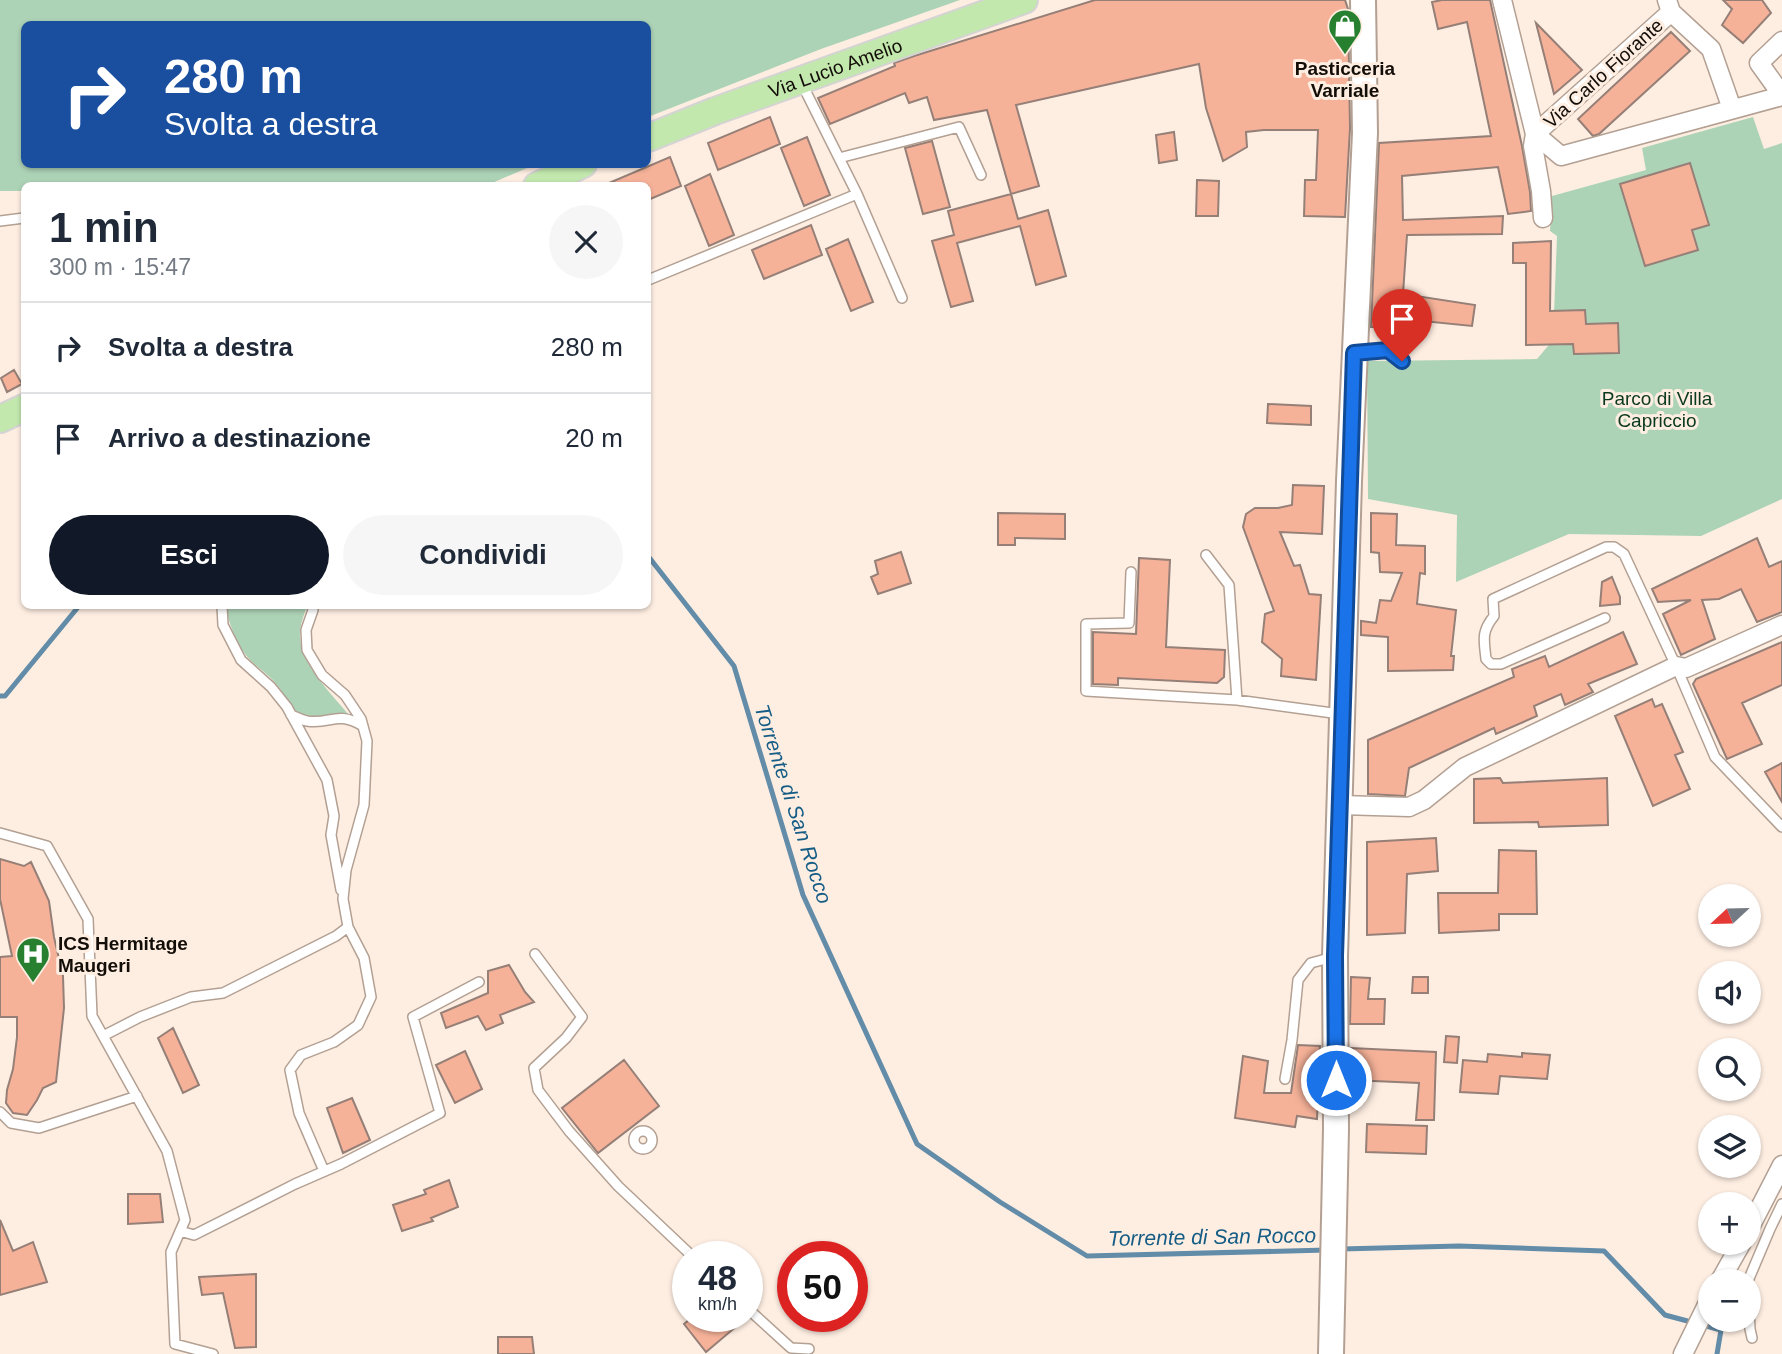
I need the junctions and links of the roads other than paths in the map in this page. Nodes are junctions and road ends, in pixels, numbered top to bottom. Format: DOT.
graph roads {
  1 [pos="1024,0"];
  2 [pos="1363,0"];
  3 [pos="1502,0"];
  4 [pos="1669,6"];
  5 [pos="1782,41"];
  6 [pos="800,80"];
  7 [pos="1782,95"];
  8 [pos="1732,109"];
  9 [pos="1535,134"];
  10 [pos="651,137"];
  11 [pos="839,158"];
  12 [pos="575,168"];
  13 [pos="981,175"];
  14 [pos="545,182"];
  15 [pos="857,194"];
  16 [pos="21,218"];
  17 [pos="1543,218"];
  18 [pos="0,220"];
  19 [pos="651,279"];
  20 [pos="902,298"];
  21 [pos="1354,353"];
  22 [pos="1402,361"];
  23 [pos="21,409"];
  24 [pos="0,419"];
  25 [pos="1206,555"];
  26 [pos="1131,572"];
  27 [pos="222,609"];
  28 [pos="313,609"];
  29 [pos="1605,618"];
  30 [pos="1782,625"];
  31 [pos="1676,666"];
  32 [pos="1237,700"];
  33 [pos="291,715"];
  34 [pos="1343,715"];
  35 [pos="363,726"];
  36 [pos="1340,805"];
  37 [pos="1782,827"];
  38 [pos="0,833"];
  39 [pos="343,899"];
  40 [pos="348,927"];
  41 [pos="535,954"];
  42 [pos="1335,956"];
  43 [pos="480,982"];
  44 [pos="103,1036"];
  45 [pos="1284,1079"];
  46 [pos="137,1096"];
  47 [pos="0,1112"];
  48 [pos="324,1171"];
  49 [pos="1779,1177"];
  50 [pos="1782,1204"];
  51 [pos="1761,1209"];
  52 [pos="180,1231"];
  53 [pos="676,1241"];
  54 [pos="1753,1269"];
  55 [pos="763,1323"];
  56 [pos="1698,1323"];
  57 [pos="1751,1332"];
  58 [pos="1752,1338"];
  59 [pos="809,1349"];
  60 [pos="213,1354"];
  61 [pos="1331,1354"];
  62 [pos="1683,1354"];
  1 -- 6 [label="main road, Via Lucio Amelio"];
  2 -- 21 [label="main road"];
  3 -- 9 [label="street"];
  4 -- 8 [label="street, Via Carlo Fiorante"];
  4 -- 9 [label="street, Via Carlo Fiorante"];
  5 -- 7 [label="street"];
  6 -- 10 [label="main road, Via Lucio Amelio"];
  6 -- 11 [label="lane"];
  7 -- 8 [label="street"];
  8 -- 9 [label="street"];
  9 -- 17 [label="street"];
  11 -- 13 [label="lane"];
  11 -- 15 [label="lane"];
  12 -- 14 [label="main road"];
  15 -- 19 [label="lane"];
  15 -- 20 [label="lane"];
  16 -- 18 [label="lane"];
  21 -- 22 [label="lane"];
  21 -- 34 [label="main road"];
  23 -- 24 [label="main road"];
  25 -- 32 [label="lane"];
  26 -- 32 [label="lane"];
  27 -- 33 [label="lane"];
  28 -- 35 [label="lane"];
  29 -- 31 [label="lane"];
  30 -- 31 [label="street"];
  31 -- 36 [label="street"];
  31 -- 37 [label="lane"];
  32 -- 34 [label="lane"];
  33 -- 35 [label="lane"];
  33 -- 39 [label="lane"];
  34 -- 36 [label="main road"];
  35 -- 39 [label="lane"];
  36 -- 42 [label="main road"];
  38 -- 44 [label="lane"];
  39 -- 40 [label="lane"];
  40 -- 44 [label="lane"];
  40 -- 48 [label="lane"];
  41 -- 53 [label="lane"];
  42 -- 45 [label="lane"];
  42 -- 61 [label="main road"];
  43 -- 48 [label="lane"];
  44 -- 46 [label="lane"];
  46 -- 47 [label="lane"];
  46 -- 52 [label="lane"];
  48 -- 52 [label="lane"];
  49 -- 51 [label="street"];
  50 -- 54 [label="lane"];
  52 -- 60 [label="lane"];
  55 -- 59 [label="lane"];
  56 -- 62 [label="street"];
  57 -- 58 [label="lane"];
}
